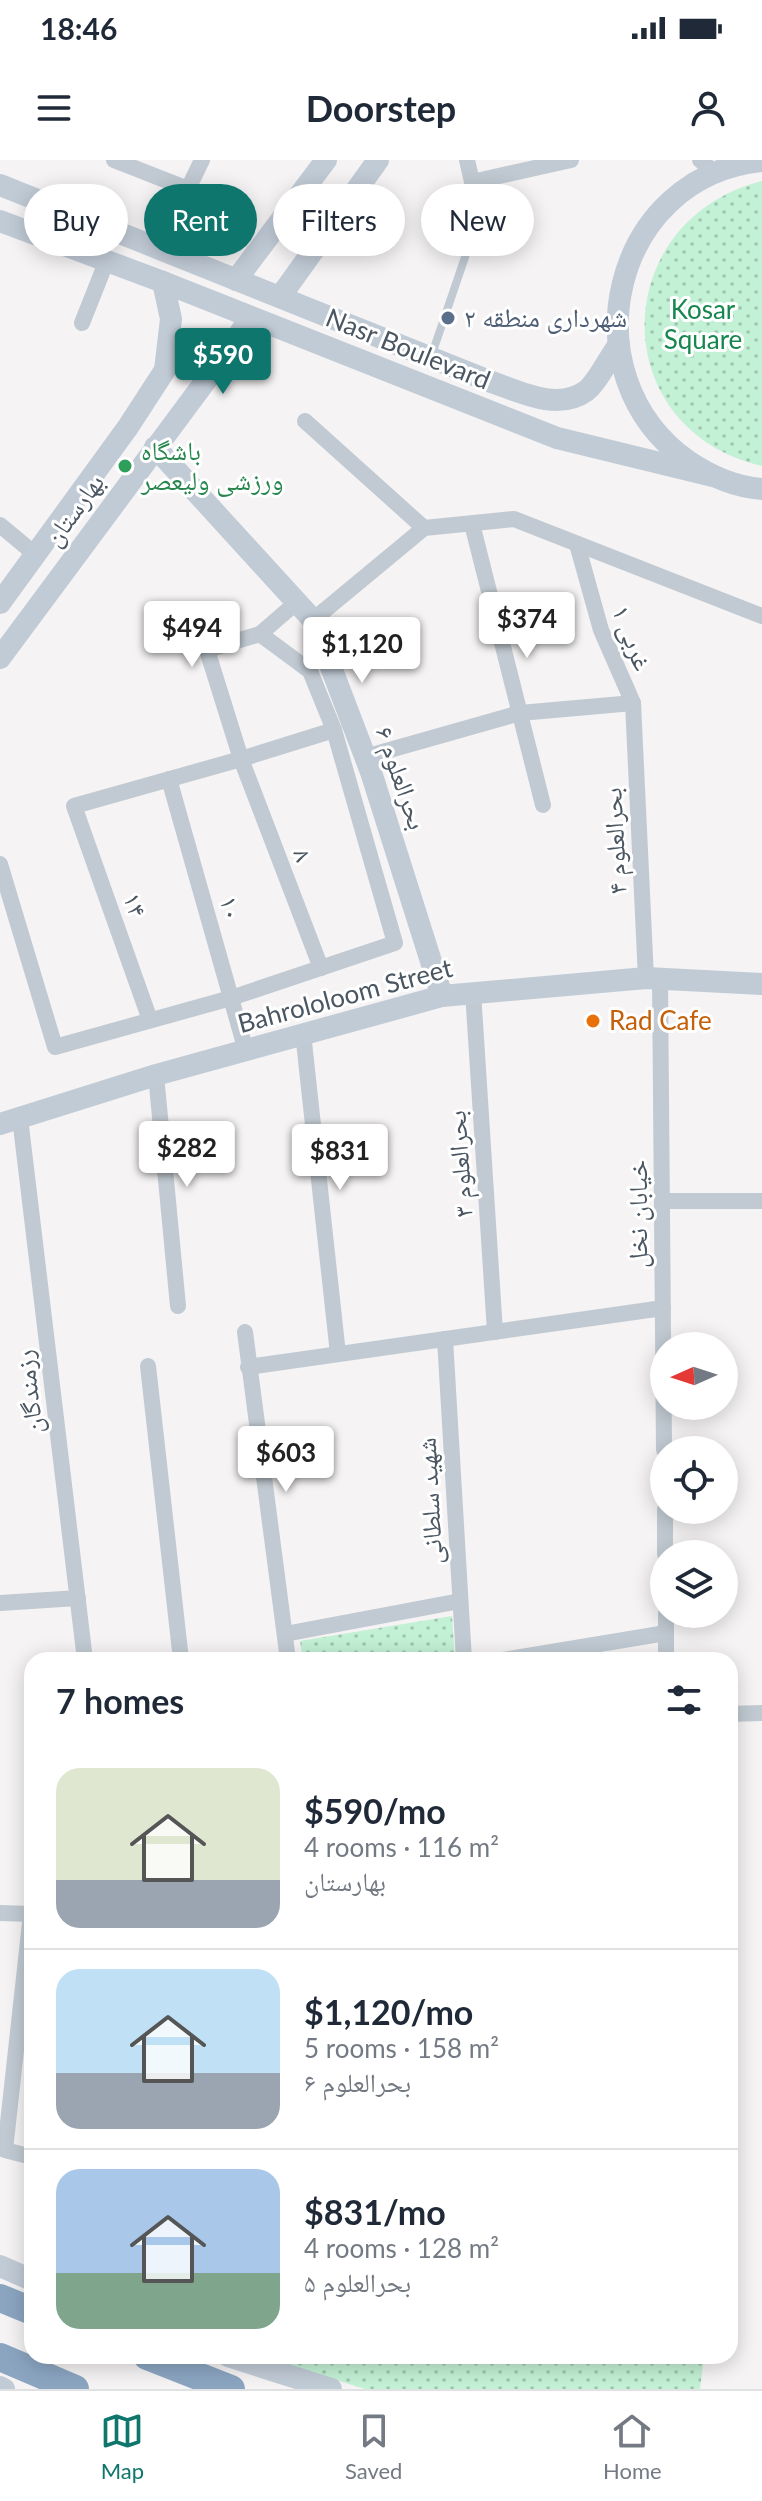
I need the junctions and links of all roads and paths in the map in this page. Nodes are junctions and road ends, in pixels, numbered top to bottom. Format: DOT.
graph roads {
  1 [pos="114,160"];
  2 [pos="202,160"];
  3 [pos="326,160"];
  4 [pos="378,160"];
  5 [pos="467,160"];
  6 [pos="571,160"];
  7 [pos="762,161"];
  8 [pos="708,167"];
  9 [pos="0,185"];
  10 [pos="0,221"];
  11 [pos="465,256"];
  12 [pos="107,260"];
  13 [pos="236,280"];
  14 [pos="163,282"];
  15 [pos="280,297"];
  16 [pos="250,317"];
  17 [pos="82,323"];
  18 [pos="619,344"];
  19 [pos="431,357"];
  20 [pos="165,370"];
  21 [pos="198,391"];
  22 [pos="305,421"];
  23 [pos="155,447"];
  24 [pos="713,476"];
  25 [pos="762,489"];
  26 [pos="472,524"];
  27 [pos="0,525"];
  28 [pos="424,528"];
  29 [pos="577,544"];
  30 [pos="36,555"];
  31 [pos="297,602"];
  32 [pos="0,603"];
  33 [pos="762,616"];
  34 [pos="313,620"];
  35 [pos="260,634"];
  36 [pos="0,658"];
  37 [pos="633,703"];
  38 [pos="520,713"];
  39 [pos="334,730"];
  40 [pos="365,757"];
  41 [pos="241,759"];
  42 [pos="169,779"];
  43 [pos="543,805"];
  44 [pos="0,864"];
  45 [pos="321,968"];
  46 [pos="653,978"];
  47 [pos="762,984"];
  48 [pos="473,992"];
  49 [pos="442,996"];
  50 [pos="231,998"];
  51 [pos="150,1020"];
  52 [pos="303,1033"];
  53 [pos="246,1051"];
  54 [pos="156,1075"];
  55 [pos="10,1121"];
  56 [pos="662,1201"];
  57 [pos="762,1201"];
  58 [pos="178,1306"];
  59 [pos="663,1308"];
  60 [pos="245,1332"];
  61 [pos="495,1332"];
  62 [pos="445,1339"];
  63 [pos="338,1354"];
  64 [pos="148,1366"];
  65 [pos="248,1367"];
  66 [pos="664,1436"];
  67 [pos="78,1598"];
  68 [pos="460,1601"];
  69 [pos="0,1603"];
  70 [pos="666,1628"];
  71 [pos="666,1633"];
  72 [pos="285,1634"];
  73 [pos="84,1652"];
  74 [pos="180,1652"];
  75 [pos="287,1652"];
  76 [pos="463,1652"];
  77 [pos="551,1652"];
  78 [pos="666,1652"];
  79 [pos="762,1713"];
  80 [pos="738,1714"];
  81 [pos="0,1913"];
  82 [pos="24,1914"];
  83 [pos="24,1984"];
  84 [pos="24,2155"];
  85 [pos="0,2266"];
  86 [pos="24,2276"];
  87 [pos="0,2298"];
  88 [pos="24,2308"];
  89 [pos="0,2357"];
  90 [pos="167,2364"];
  91 [pos="253,2364"];
  92 [pos="75,2389"];
  93 [pos="231,2389"];
  94 [pos="331,2389"];
  1 -- 2 [label="street"];
  3 -- 13 [label="main road"];
  4 -- 15 [label="main road"];
  5 -- 6 [label="street"];
  7 -- 8 [label="main road"];
  8 -- 18 [label="main road"];
  9 -- 13 [label="main road, Nasr Boulevard"];
  10 -- 12 [label="main road, Nasr Boulevard"];
  11 -- 19 [label="lane"];
  12 -- 14 [label="main road, Nasr Boulevard"];
  12 -- 17 [label="street"];
  13 -- 15 [label="main road, Nasr Boulevard"];
  14 -- 16 [label="main road, Nasr Boulevard"];
  14 -- 20 [label="main road, بهارستان"];
  15 -- 19 [label="main road, Nasr Boulevard"];
  16 -- 21 [label="main road, بهارستان"];
  16 -- 24 [label="main road, Nasr Boulevard"];
  18 -- 19 [label="main road, Nasr Boulevard"];
  18 -- 24 [label="main road"];
  20 -- 21 [label="main road"];
  20 -- 30 [label="main road, بهارستان"];
  21 -- 23 [label="main road, بهارستان"];
  22 -- 28 [label="street"];
  23 -- 31 [label="main road, بحرالعلوم ۶"];
  23 -- 36 [label="main road, بهارستان"];
  24 -- 25 [label="main road"];
  26 -- 28 [label="street"];
  26 -- 29 [label="street"];
  26 -- 38 [label="street"];
  27 -- 30 [label="street"];
  28 -- 34 [label="street"];
  29 -- 33 [label="street"];
  29 -- 37 [label="street, غربی ۱"];
  30 -- 32 [label="main road, بهارستان"];
  31 -- 34 [label="main road, بحرالعلوم ۶"];
  31 -- 35 [label="street"];
  34 -- 40 [label="main road, بحرالعلوم ۶"];
  35 -- 39 [label="street"];
  35 -- 41 [label="street, ۸"];
  37 -- 38 [label="street"];
  37 -- 46 [label="street, بحرالعلوم ۴"];
  38 -- 40 [label="street"];
  38 -- 43 [label="street"];
  39 -- 41 [label="street"];
  39 -- 45 [label="street"];
  40 -- 49 [label="main road, بحرالعلوم ۶"];
  41 -- 42 [label="street"];
  41 -- 45 [label="street, ۸"];
  42 -- 50 [label="street, ۱۰"];
  42 -- 51 [label="street, ۱۴"];
  44 -- 51 [label="street"];
  45 -- 50 [label="street"];
  46 -- 47 [label="main road, Bahrololoom Street"];
  46 -- 48 [label="main road, Bahrololoom Street"];
  46 -- 56 [label="street, خیابان نخل"];
  48 -- 49 [label="main road, Bahrololoom Street"];
  48 -- 61 [label="street, بحرالعلوم ۳"];
  49 -- 52 [label="main road, Bahrololoom Street"];
  50 -- 51 [label="street"];
  50 -- 53 [label="street, ۱۰"];
  52 -- 53 [label="main road, Bahrololoom Street"];
  52 -- 63 [label="street"];
  53 -- 54 [label="main road, Bahrololoom Street"];
  54 -- 55 [label="main road, Bahrololoom Street"];
  54 -- 58 [label="street"];
  55 -- 67 [label="street, رزمندگان"];
  56 -- 57 [label="street"];
  56 -- 59 [label="street, خیابان نخل"];
  59 -- 61 [label="street"];
  59 -- 66 [label="street, خیابان نخل"];
  60 -- 65 [label="street"];
  61 -- 62 [label="street"];
  62 -- 63 [label="street"];
  62 -- 68 [label="street, شهید سلطانی"];
  63 -- 65 [label="street"];
  64 -- 74 [label="street"];
  65 -- 72 [label="street"];
  67 -- 69 [label="street"];
  67 -- 73 [label="street, رزمندگان"];
  68 -- 72 [label="street"];
  68 -- 76 [label="street, شهید سلطانی"];
  70 -- 71 [label="street"];
  71 -- 77 [label="street"];
  71 -- 78 [label="street"];
  72 -- 75 [label="street"];
  79 -- 80 [label="street"];
  81 -- 82 [label="street"];
  83 -- 84 [label="street"];
  85 -- 86 [label="main road"];
  87 -- 88 [label="highway"];
  89 -- 92 [label="highway"];
  90 -- 93 [label="highway"];
  91 -- 94 [label="main road"];
}
